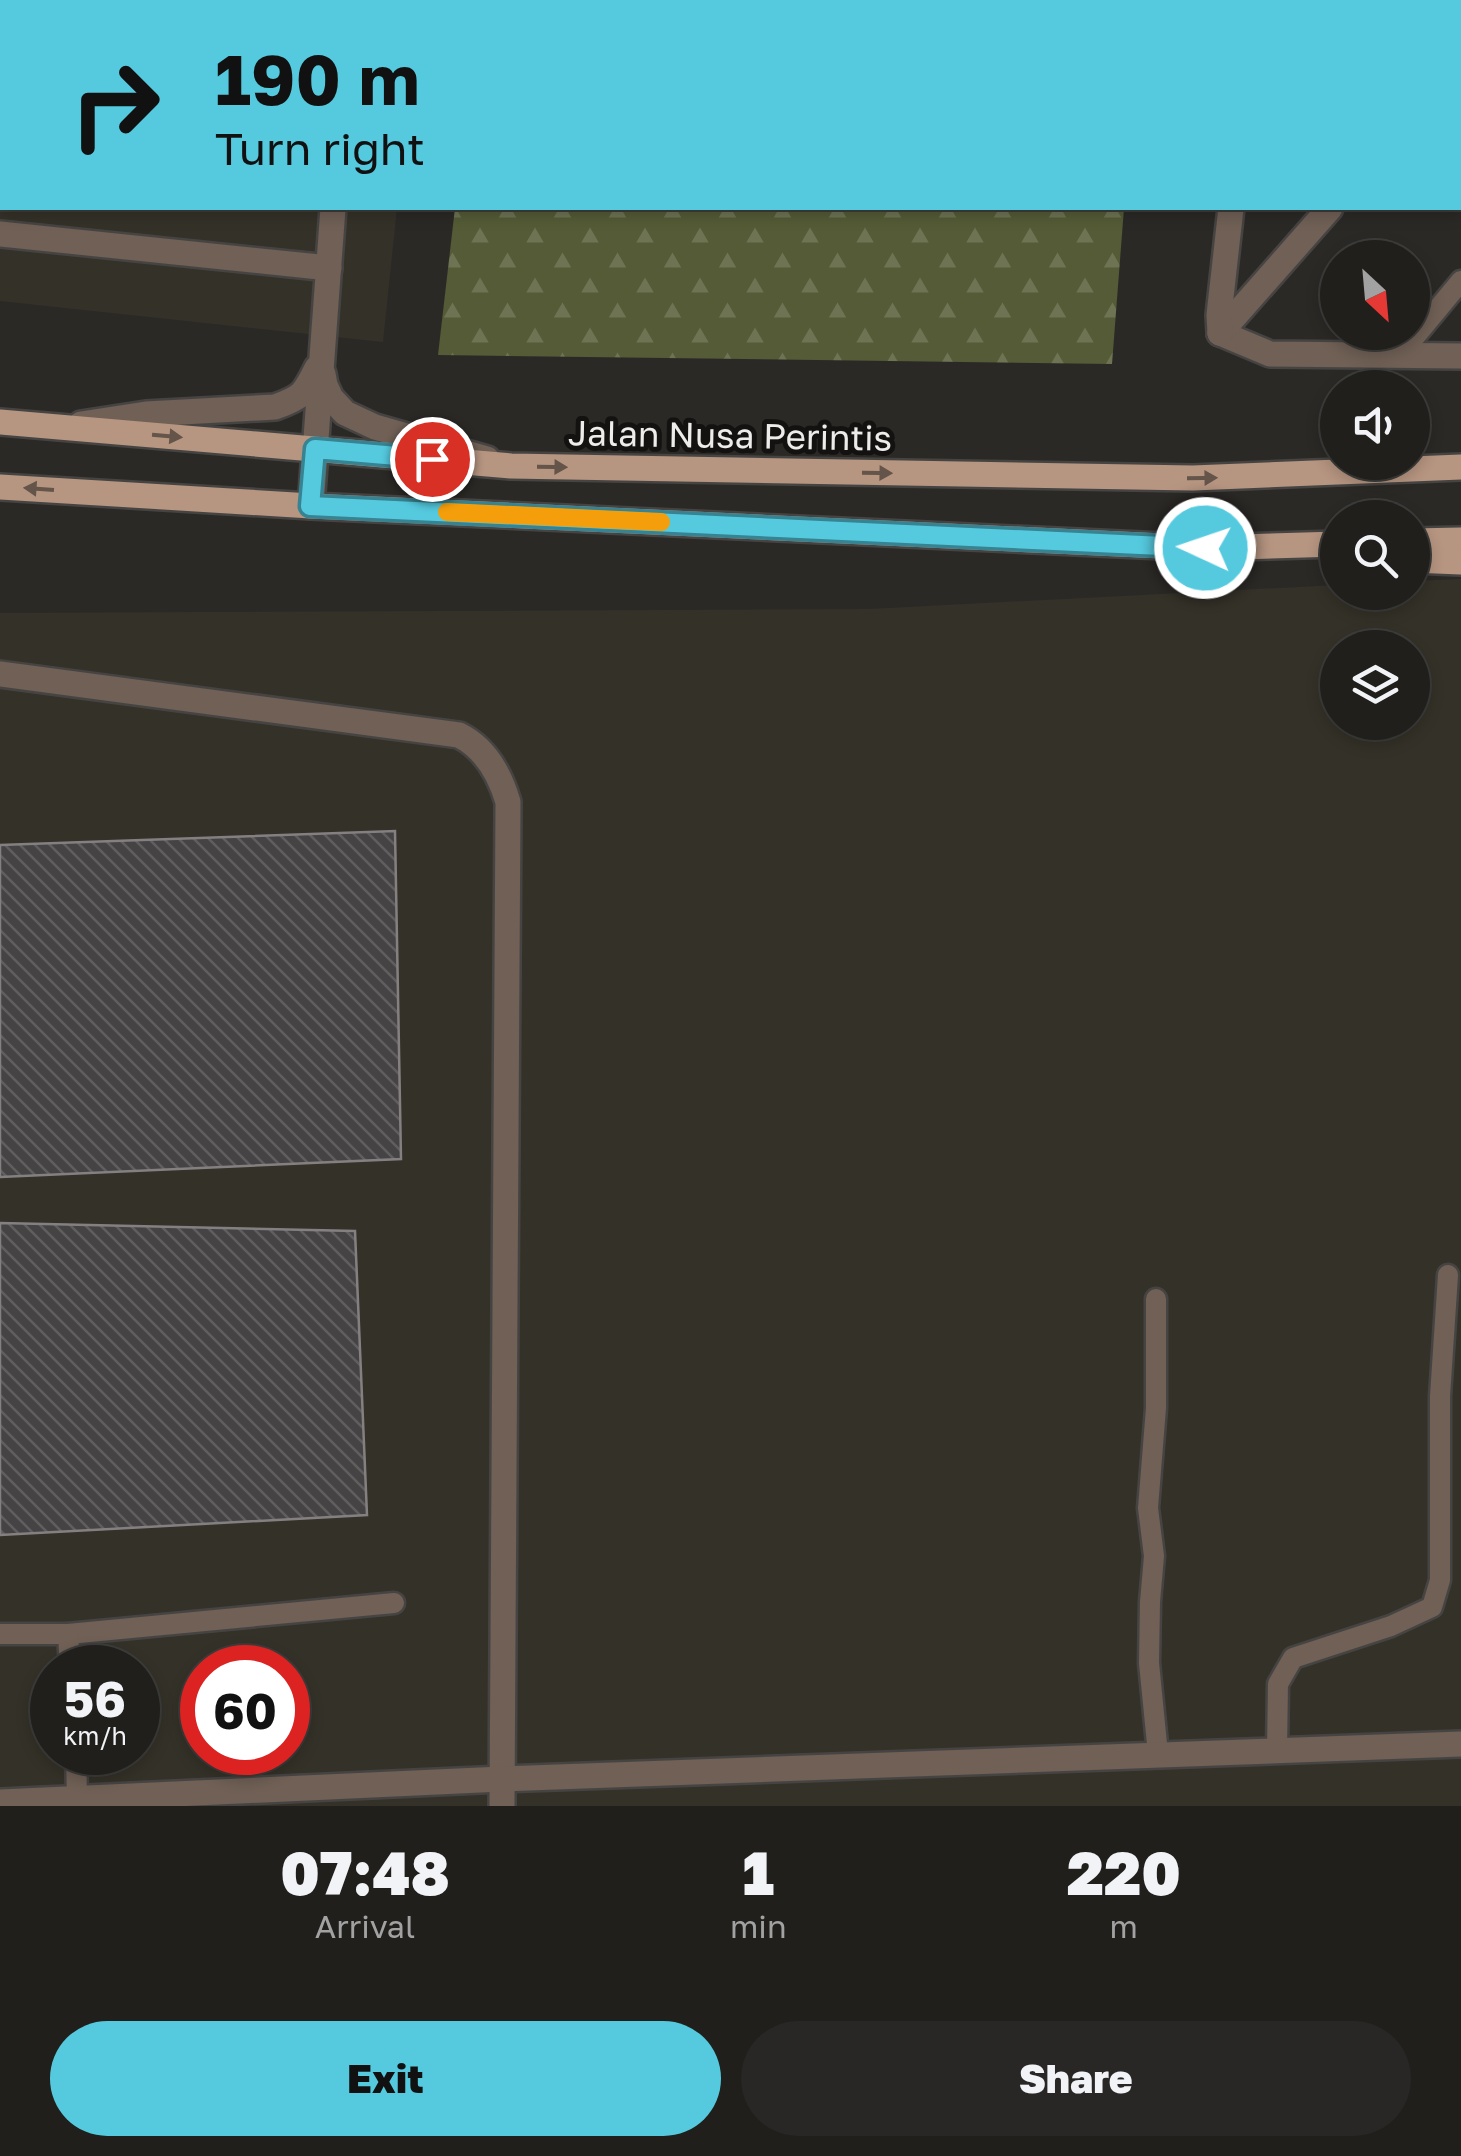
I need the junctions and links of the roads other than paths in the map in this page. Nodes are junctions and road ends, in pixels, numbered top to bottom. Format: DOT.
graph roads {
  1 [pos="333,210"];
  2 [pos="1232,210"];
  3 [pos="1328,210"];
  4 [pos="0,234"];
  5 [pos="329,268"];
  6 [pos="1461,281"];
  7 [pos="1220,333"];
  8 [pos="1461,356"];
  9 [pos="1398,357"];
  10 [pos="322,360"];
  11 [pos="0,422"];
  12 [pos="59,427"];
  13 [pos="315,449"];
  14 [pos="510,466"];
  15 [pos="1461,467"];
  16 [pos="0,487"];
  17 [pos="310,506"];
  18 [pos="1461,540"];
  19 [pos="1430,541"];
  20 [pos="1320,545"];
  21 [pos="1205,548"];
  22 [pos="1320,555"];
  23 [pos="1430,561"];
  24 [pos="1461,562"];
  25 [pos="0,674"];
  26 [pos="1448,1275"];
  27 [pos="1156,1299"];
  28 [pos="394,1603"];
  29 [pos="0,1634"];
  30 [pos="68,1634"];
  31 [pos="69,1645"];
  32 [pos="1461,1744"];
  33 [pos="1277,1750"];
  34 [pos="1158,1754"];
  35 [pos="76,1775"];
  36 [pos="502,1778"];
  37 [pos="77,1798"];
  38 [pos="0,1802"];
  39 [pos="502,1806"];
  1 -- 5 [label="street"];
  2 -- 7 [label="street"];
  3 -- 7 [label="street"];
  4 -- 5 [label="street"];
  5 -- 10 [label="street"];
  6 -- 9 [label="lane"];
  7 -- 9 [label="street"];
  8 -- 9 [label="street"];
  10 -- 12 [label="street"];
  10 -- 13 [label="street"];
  10 -- 14 [label="street"];
  11 -- 12 [label="main road, Jalan Nusa Perintis"];
  12 -- 13 [label="main road, Jalan Nusa Perintis, one-way"];
  13 -- 14 [label="main road, Jalan Nusa Perintis"];
  13 -- 17 [label="street"];
  14 -- 15 [label="main road, Jalan Nusa Perintis, one-way"];
  17 -- 16 [label="main road, one-way"];
  17 -- 21 [label="main road"];
  18 -- 19 [label="main road"];
  20 -- 21 [label="main road"];
  21 -- 22 [label="main road"];
  23 -- 24 [label="main road"];
  25 -- 36 [label="street"];
  26 -- 33 [label="lane"];
  27 -- 34 [label="lane"];
  28 -- 30 [label="lane"];
  29 -- 30 [label="lane"];
  30 -- 31 [label="lane"];
  32 -- 33 [label="street"];
  33 -- 34 [label="street"];
  34 -- 36 [label="street"];
  35 -- 37 [label="lane"];
  36 -- 37 [label="street"];
  36 -- 39 [label="street"];
  37 -- 38 [label="street"];
}
